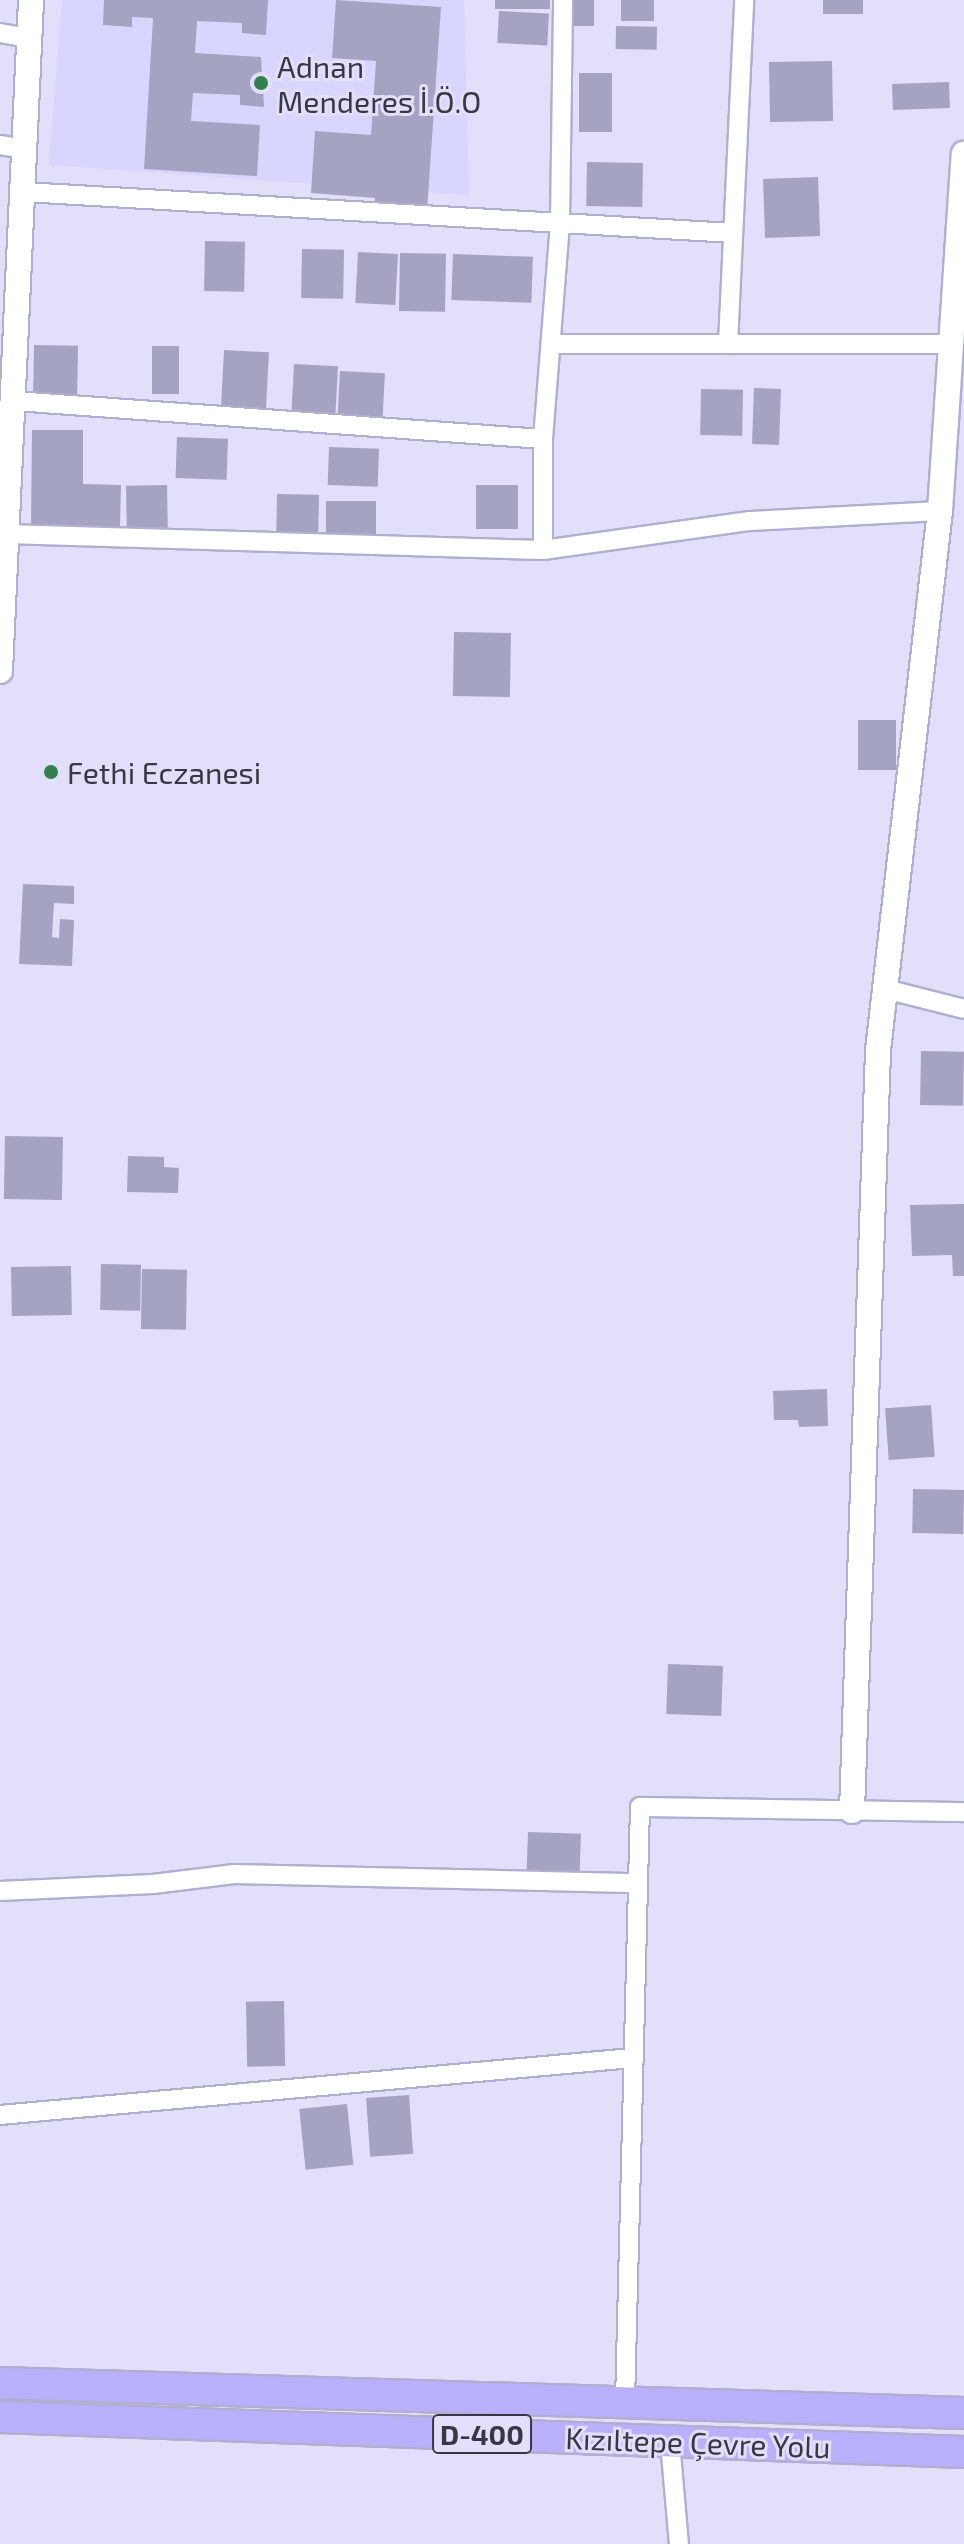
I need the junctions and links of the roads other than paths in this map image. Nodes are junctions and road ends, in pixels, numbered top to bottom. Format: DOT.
graph roads {
  1 [pos="31,0"];
  2 [pos="563,0"];
  3 [pos="744,0"];
  4 [pos="0,33"];
  5 [pos="28,38"];
  6 [pos="0,145"];
  7 [pos="26,149"];
  8 [pos="964,154"];
  9 [pos="24,192"];
  10 [pos="560,222"];
  11 [pos="733,233"];
  12 [pos="10,308"];
  13 [pos="552,344"];
  14 [pos="728,344"];
  15 [pos="950,344"];
  16 [pos="15,401"];
  17 [pos="543,439"];
  18 [pos="3,479"];
  19 [pos="940,511"];
  20 [pos="6,534"];
  21 [pos="543,550"];
  22 [pos="0,671"];
  23 [pos="885,989"];
  24 [pos="964,1009"];
  25 [pos="852,1811"];
  26 [pos="964,1812"];
  27 [pos="638,1883"];
  28 [pos="0,1891"];
  29 [pos="633,2058"];
  30 [pos="0,2115"];
  31 [pos="0,2383"];
  32 [pos="625,2402"];
  33 [pos="964,2413"];
  34 [pos="0,2417"];
  35 [pos="670,2442"];
  36 [pos="964,2452"];
  37 [pos="679,2544"];
  1 -- 5 [label="street"];
  2 -- 10 [label="street"];
  3 -- 11 [label="street"];
  4 -- 5 [label="street"];
  5 -- 7 [label="street"];
  6 -- 7 [label="street"];
  7 -- 9 [label="street"];
  8 -- 15 [label="street"];
  9 -- 10 [label="street"];
  9 -- 12 [label="street"];
  10 -- 11 [label="street"];
  10 -- 13 [label="street"];
  11 -- 14 [label="street"];
  12 -- 16 [label="street"];
  13 -- 14 [label="street"];
  13 -- 17 [label="street"];
  14 -- 15 [label="street"];
  15 -- 19 [label="street"];
  16 -- 17 [label="street"];
  16 -- 18 [label="street"];
  17 -- 21 [label="street"];
  18 -- 20 [label="street"];
  19 -- 21 [label="street"];
  19 -- 23 [label="street"];
  20 -- 21 [label="street"];
  20 -- 22 [label="street"];
  23 -- 24 [label="street"];
  23 -- 25 [label="street"];
  25 -- 26 [label="street"];
  25 -- 27 [label="street"];
  27 -- 28 [label="street"];
  27 -- 29 [label="street"];
  29 -- 30 [label="street"];
  29 -- 32 [label="street"];
  31 -- 32 [label="highway, Kızıltepe Çevre Yolu / D-400"];
  32 -- 33 [label="highway, Kızıltepe Çevre Yolu / D-400"];
  34 -- 35 [label="highway, Kızıltepe Çevre Yolu / D-400"];
  35 -- 36 [label="highway, Kızıltepe Çevre Yolu / D-400"];
  35 -- 37 [label="street"];
}
